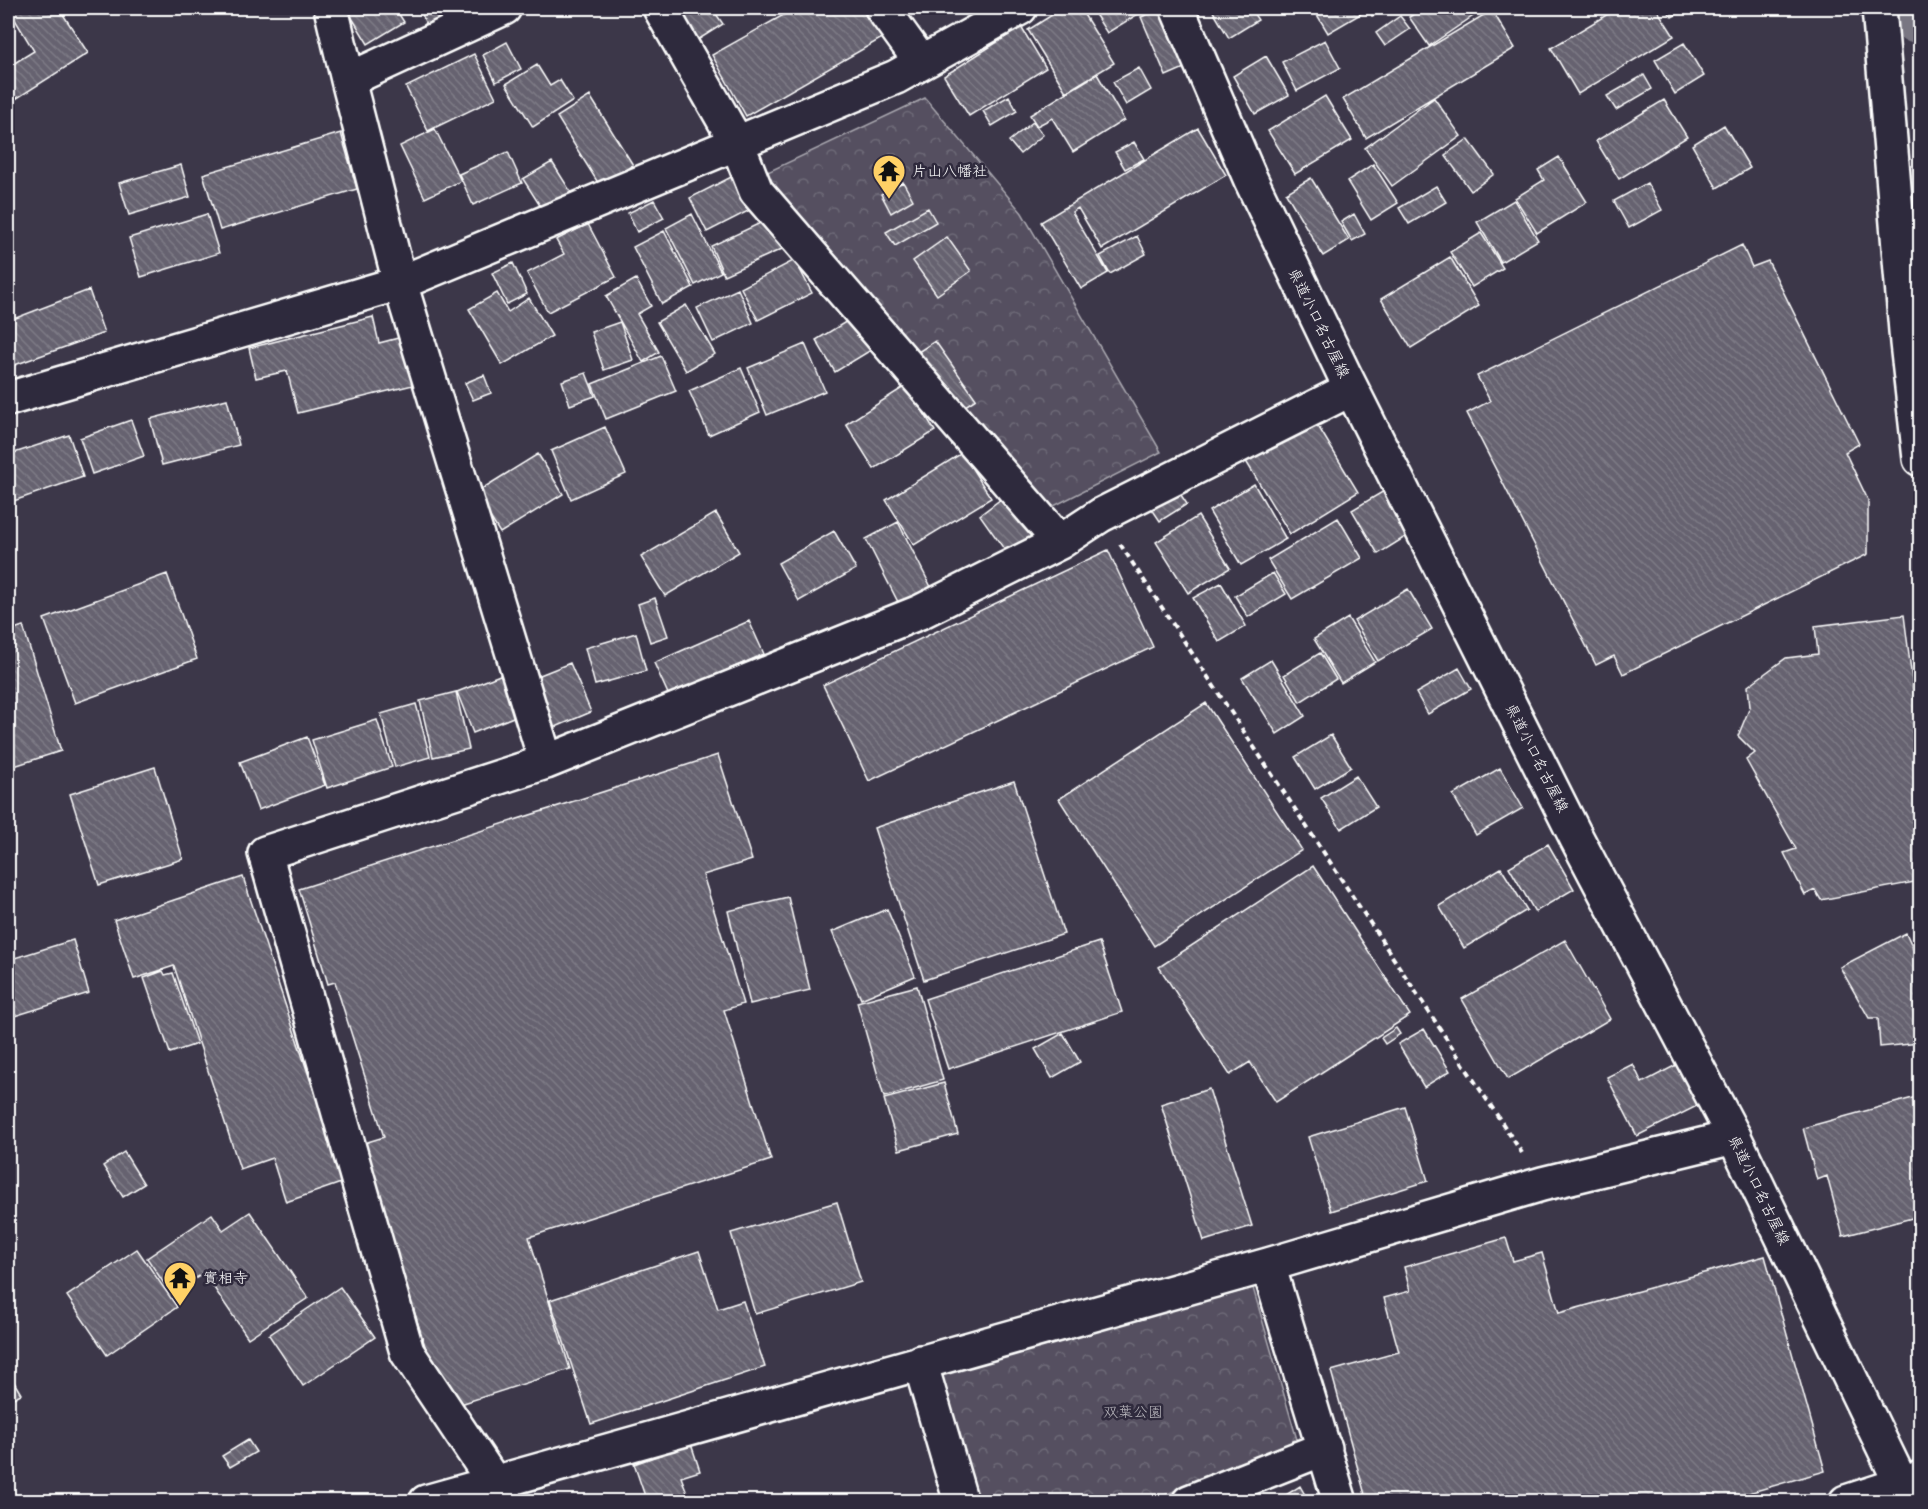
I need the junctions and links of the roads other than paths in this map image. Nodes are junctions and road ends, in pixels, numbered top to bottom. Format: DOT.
graph roads {
  1 [pos="331,8"];
  2 [pos="504,8"];
  3 [pos="660,8"];
  4 [pos="882,8"];
  5 [pos="1020,8"];
  6 [pos="1177,8"];
  7 [pos="1879,8"];
  8 [pos="921,62"];
  9 [pos="348,80"];
  10 [pos="737,143"];
  11 [pos="400,283"];
  12 [pos="1351,389"];
  13 [pos="8,399"];
  14 [pos="1920,459"];
  15 [pos="1060,542"];
  16 [pos="546,762"];
  17 [pos="1734,1137"];
  18 [pos="1268,1265"];
  19 [pos="920,1362"];
  20 [pos="1325,1448"];
  21 [pos="1911,1488"];
  22 [pos="500,1492"];
  23 [pos="426,1502"];
  24 [pos="961,1502"];
  25 [pos="1189,1502"];
  26 [pos="1340,1502"];
  27 [pos="1846,1502"];
  1 -- 9 [label="main road"];
  2 -- 9 [label="main road"];
  3 -- 10 [label="main road"];
  4 -- 8 [label="main road"];
  5 -- 8 [label="main road"];
  6 -- 12 [label="main road, 県道小口名古屋線"];
  7 -- 14 [label="main road"];
  8 -- 10 [label="main road"];
  9 -- 11 [label="main road"];
  10 -- 11 [label="main road"];
  10 -- 15 [label="main road"];
  11 -- 13 [label="main road"];
  11 -- 16 [label="main road"];
  12 -- 15 [label="main road"];
  12 -- 17 [label="main road, 県道小口名古屋線"];
  15 -- 16 [label="main road"];
  16 -- 22 [label="main road"];
  17 -- 18 [label="main road"];
  17 -- 21 [label="main road, 県道小口名古屋線"];
  18 -- 19 [label="main road"];
  18 -- 20 [label="main road"];
  19 -- 22 [label="main road"];
  19 -- 24 [label="main road"];
  20 -- 25 [label="main road"];
  20 -- 26 [label="main road"];
  21 -- 27 [label="main road"];
  22 -- 23 [label="main road"];
}
